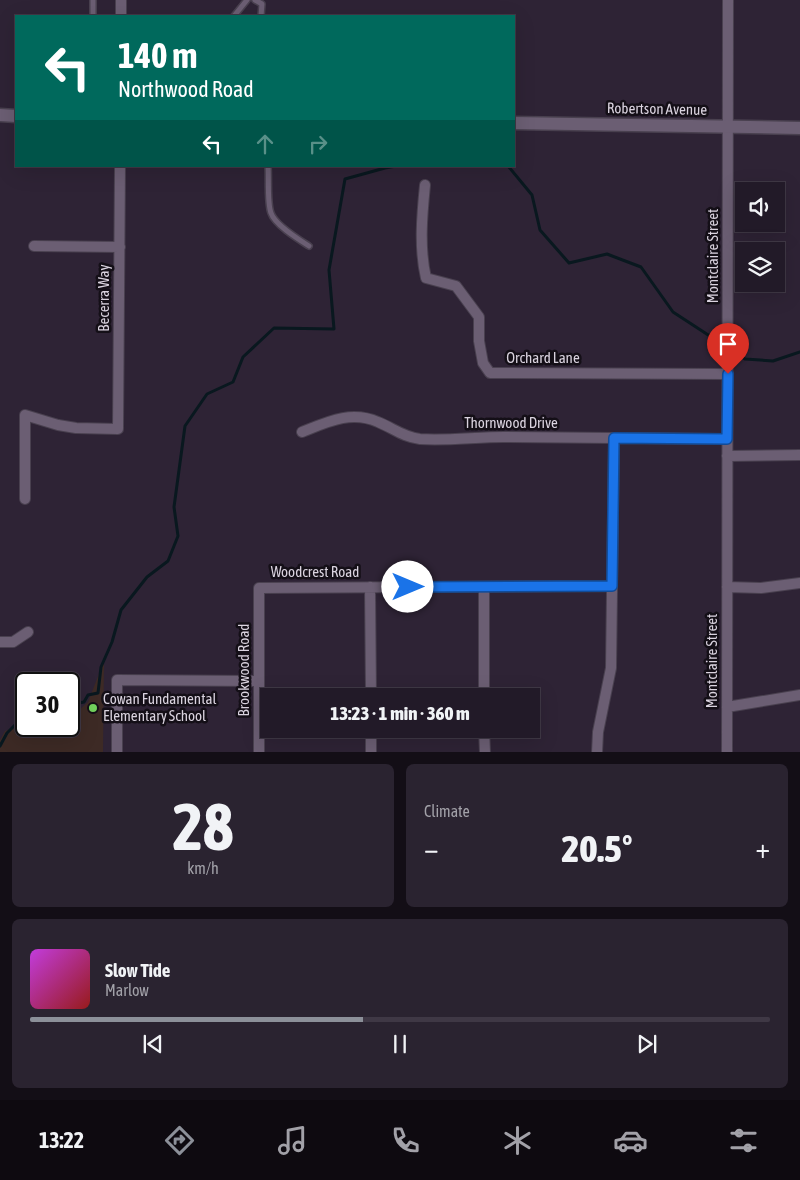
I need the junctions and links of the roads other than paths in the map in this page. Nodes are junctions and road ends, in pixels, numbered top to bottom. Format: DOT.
graph roads {
  1 [pos="93,0"];
  2 [pos="121,0"];
  3 [pos="247,0"];
  4 [pos="255,0"];
  5 [pos="728,0"];
  6 [pos="93,15"];
  7 [pos="121,15"];
  8 [pos="235,15"];
  9 [pos="260,15"];
  10 [pos="0,115"];
  11 [pos="15,116"];
  12 [pos="515,123"];
  13 [pos="728,126"];
  14 [pos="800,128"];
  15 [pos="120,167"];
  16 [pos="268,167"];
  17 [pos="425,185"];
  18 [pos="34,246"];
  19 [pos="309,246"];
  20 [pos="120,247"];
  21 [pos="728,374"];
  22 [pos="302,432"];
  23 [pos="614,438"];
  24 [pos="727,439"];
  25 [pos="800,455"];
  26 [pos="727,456"];
  27 [pos="25,499"];
  28 [pos="800,583"];
  29 [pos="612,586"];
  30 [pos="370,587"];
  31 [pos="484,587"];
  32 [pos="727,587"];
  33 [pos="259,588"];
  34 [pos="28,632"];
  35 [pos="0,642"];
  36 [pos="259,681"];
  37 [pos="371,688"];
  38 [pos="484,688"];
  39 [pos="800,695"];
  40 [pos="727,707"];
  41 [pos="371,738"];
  42 [pos="484,738"];
  43 [pos="117,752"];
  44 [pos="259,752"];
  45 [pos="371,752"];
  46 [pos="485,752"];
  47 [pos="597,752"];
  48 [pos="727,752"];
  1 -- 6 [label="lane"];
  2 -- 7 [label="street"];
  3 -- 8 [label="lane"];
  4 -- 9 [label="lane"];
  5 -- 13 [label="street, Montclaire Street"];
  10 -- 11 [label="street"];
  12 -- 13 [label="street, Robertson Avenue"];
  13 -- 14 [label="street, Robertson Avenue"];
  13 -- 21 [label="street, Montclaire Street"];
  15 -- 20 [label="street, Becerra Way"];
  16 -- 19 [label="lane"];
  17 -- 21 [label="street, Orchard Lane"];
  18 -- 20 [label="street"];
  20 -- 27 [label="street, Becerra Way"];
  21 -- 24 [label="street, Montclaire Street"];
  22 -- 23 [label="street, Thornwood Drive"];
  23 -- 24 [label="street, Thornwood Drive"];
  23 -- 29 [label="street"];
  24 -- 26 [label="street, Montclaire Street"];
  25 -- 26 [label="street"];
  26 -- 32 [label="street, Montclaire Street"];
  28 -- 32 [label="street"];
  29 -- 31 [label="street, Woodcrest Road"];
  29 -- 47 [label="street"];
  30 -- 31 [label="street, Woodcrest Road"];
  30 -- 33 [label="street, Woodcrest Road"];
  30 -- 37 [label="street"];
  31 -- 38 [label="street"];
  32 -- 40 [label="street, Montclaire Street"];
  33 -- 36 [label="street, Brookwood Road"];
  34 -- 35 [label="street"];
  36 -- 43 [label="street"];
  36 -- 44 [label="street, Brookwood Road"];
  39 -- 40 [label="street"];
  40 -- 48 [label="street, Montclaire Street"];
  41 -- 45 [label="street"];
  42 -- 46 [label="street"];
}
